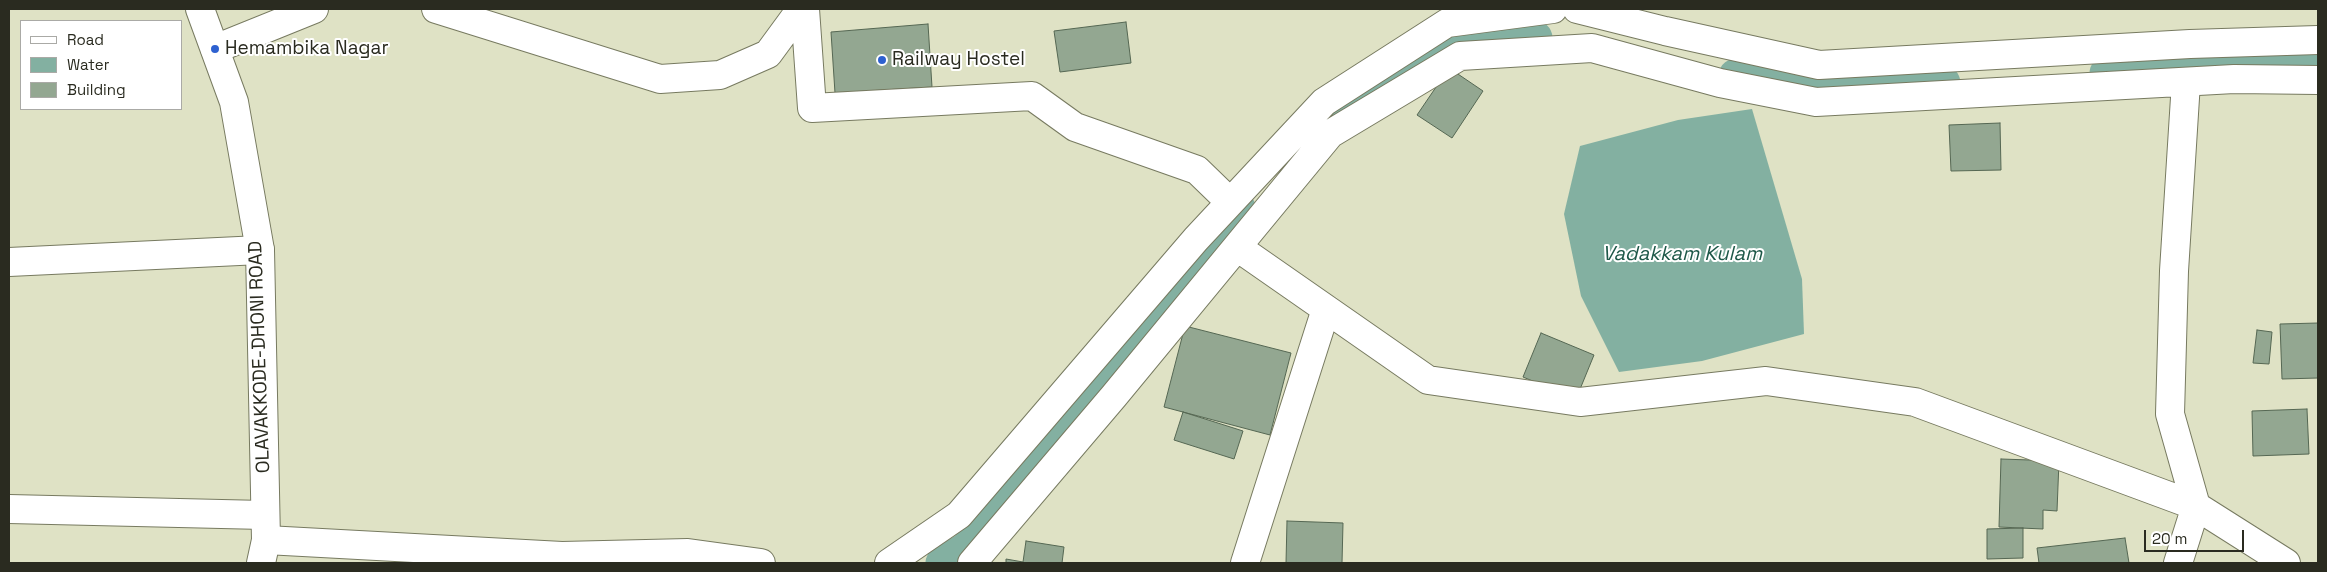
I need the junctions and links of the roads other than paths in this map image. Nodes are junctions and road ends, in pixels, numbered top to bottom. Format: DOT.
graph roads {
  1 [pos="200,9"];
  2 [pos="314,9"];
  3 [pos="436,9"];
  4 [pos="801,9"];
  5 [pos="806,9"];
  6 [pos="1553,9"];
  7 [pos="1577,9"];
  8 [pos="2318,40"];
  9 [pos="215,49"];
  10 [pos="2318,80"];
  11 [pos="2186,82"];
  12 [pos="1230,202"];
  13 [pos="1237,247"];
  14 [pos="260,250"];
  15 [pos="9,262"];
  16 [pos="1326,309"];
  17 [pos="2196,506"];
  18 [pos="9,509"];
  19 [pos="264,540"];
  20 [pos="761,563"];
  21 [pos="889,563"];
  22 [pos="972,563"];
  23 [pos="1245,563"];
  24 [pos="2178,563"];
  25 [pos="2286,563"];
  1 -- 9 [label="street, OLAVAKKODE-DHONI ROAD"];
  2 -- 9 [label="street"];
  3 -- 4 [label="street"];
  5 -- 12 [label="street"];
  6 -- 12 [label="street"];
  7 -- 8 [label="street"];
  9 -- 14 [label="street, OLAVAKKODE-DHONI ROAD"];
  10 -- 11 [label="street"];
  11 -- 13 [label="street"];
  11 -- 17 [label="street"];
  12 -- 21 [label="street"];
  13 -- 16 [label="street"];
  13 -- 22 [label="street"];
  14 -- 15 [label="street"];
  14 -- 19 [label="street, OLAVAKKODE-DHONI ROAD"];
  16 -- 17 [label="street"];
  16 -- 23 [label="street"];
  17 -- 24 [label="street"];
  17 -- 25 [label="street"];
  18 -- 19 [label="street"];
  19 -- 20 [label="street"];
}
